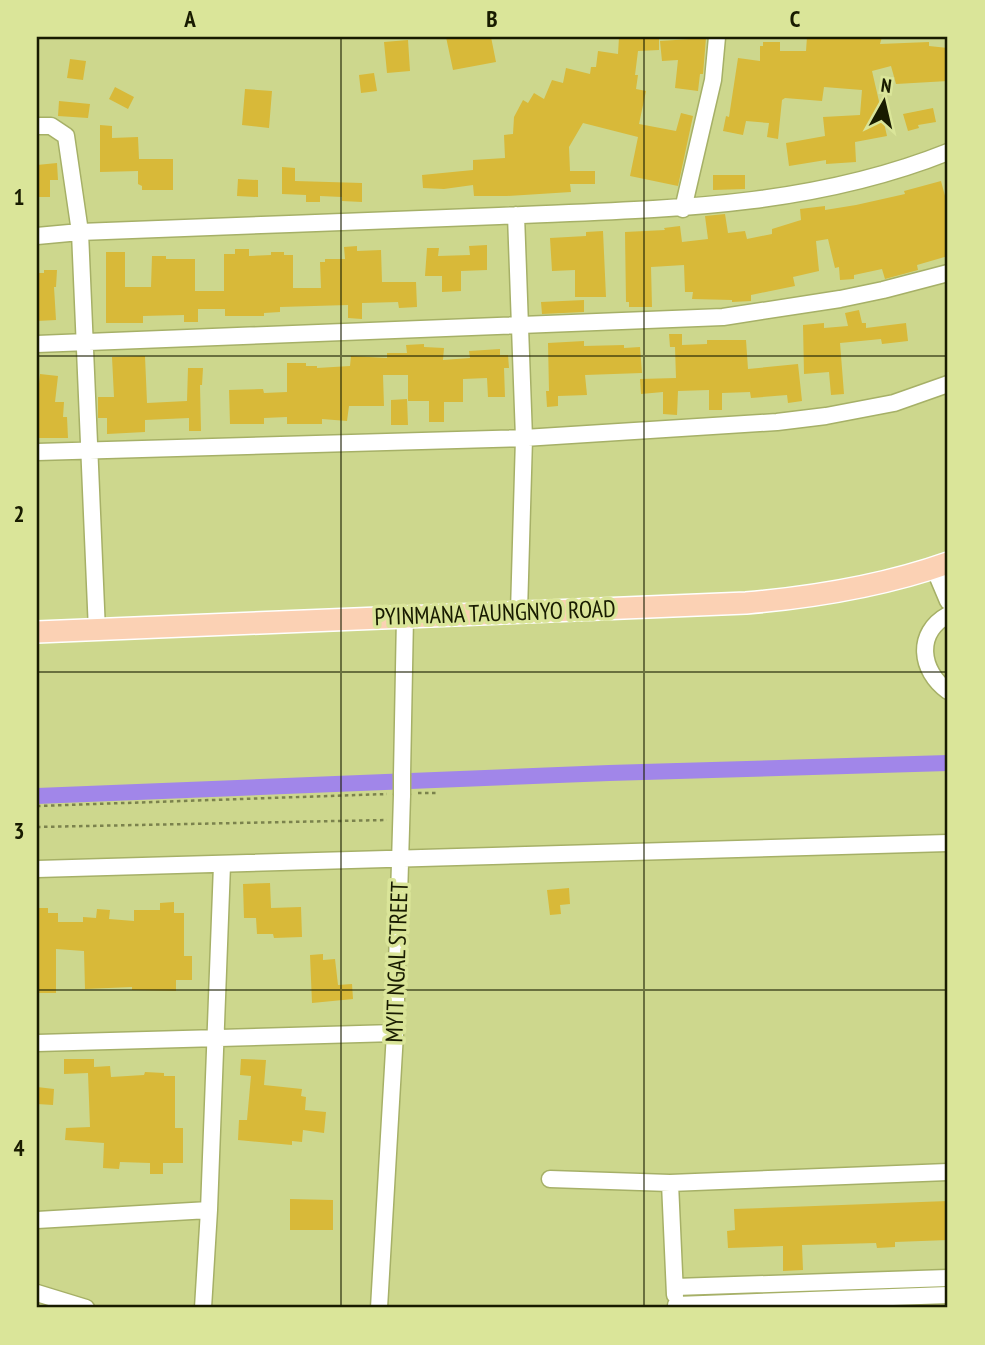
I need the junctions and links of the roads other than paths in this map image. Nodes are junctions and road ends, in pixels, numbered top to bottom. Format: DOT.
graph roads {
  1 [pos="717,37"];
  2 [pos="37,126"];
  3 [pos="948,152"];
  4 [pos="683,209"];
  5 [pos="516,215"];
  6 [pos="80,232"];
  7 [pos="37,236"];
  8 [pos="948,273"];
  9 [pos="521,325"];
  10 [pos="37,344"];
  11 [pos="85,344"];
  12 [pos="948,384"];
  13 [pos="524,438"];
  14 [pos="90,450"];
  15 [pos="37,452"];
  16 [pos="941,565"];
  17 [pos="948,601"];
  18 [pos="519,612"];
  19 [pos="948,615"];
  20 [pos="405,616"];
  21 [pos="97,631"];
  22 [pos="37,632"];
  23 [pos="948,691"];
  24 [pos="948,843"];
  25 [pos="400,860"];
  26 [pos="222,865"];
  27 [pos="37,869"];
  28 [pos="395,1033"];
  29 [pos="215,1037"];
  30 [pos="37,1043"];
  31 [pos="948,1172"];
  32 [pos="550,1179"];
  33 [pos="670,1183"];
  34 [pos="209,1210"];
  35 [pos="37,1220"];
  36 [pos="948,1278"];
  37 [pos="816,1282"];
  38 [pos="765,1284"];
  39 [pos="675,1286"];
  40 [pos="37,1293"];
  41 [pos="948,1296"];
  42 [pos="817,1301"];
  43 [pos="768,1302"];
  44 [pos="676,1307"];
  45 [pos="86,1308"];
  46 [pos="203,1308"];
  47 [pos="379,1308"];
  1 -- 4 [label="street"];
  2 -- 6 [label="street"];
  3 -- 4 [label="street"];
  4 -- 5 [label="street"];
  5 -- 6 [label="street"];
  5 -- 9 [label="street"];
  6 -- 7 [label="street"];
  6 -- 11 [label="street"];
  8 -- 9 [label="street"];
  9 -- 11 [label="street"];
  9 -- 13 [label="street"];
  10 -- 11 [label="street"];
  11 -- 14 [label="street"];
  12 -- 13 [label="street"];
  13 -- 14 [label="street"];
  13 -- 18 [label="street"];
  14 -- 15 [label="street"];
  14 -- 21 [label="street"];
  16 -- 17 [label="street"];
  16 -- 18 [label="main road, PYINMANA TAUNGNYO ROAD"];
  18 -- 20 [label="main road, PYINMANA TAUNGNYO ROAD"];
  19 -- 23 [label="street"];
  20 -- 21 [label="main road, PYINMANA TAUNGNYO ROAD"];
  20 -- 25 [label="street, MYIT NGAL STREET, bridge"];
  21 -- 22 [label="main road, PYINMANA TAUNGNYO ROAD"];
  24 -- 25 [label="street"];
  25 -- 26 [label="street"];
  25 -- 28 [label="street, MYIT NGAL STREET"];
  26 -- 27 [label="street"];
  26 -- 29 [label="street"];
  28 -- 29 [label="street"];
  28 -- 47 [label="street, MYIT NGAL STREET"];
  29 -- 30 [label="street"];
  29 -- 34 [label="street"];
  31 -- 33 [label="street"];
  32 -- 33 [label="street"];
  33 -- 39 [label="street"];
  34 -- 35 [label="street"];
  34 -- 46 [label="street"];
  36 -- 37 [label="street"];
  37 -- 38 [label="street"];
  37 -- 42 [label="street"];
  38 -- 39 [label="street"];
  38 -- 43 [label="street"];
  39 -- 44 [label="street"];
  40 -- 45 [label="street"];
  41 -- 42 [label="street"];
  42 -- 43 [label="street"];
  43 -- 44 [label="street"];
}
